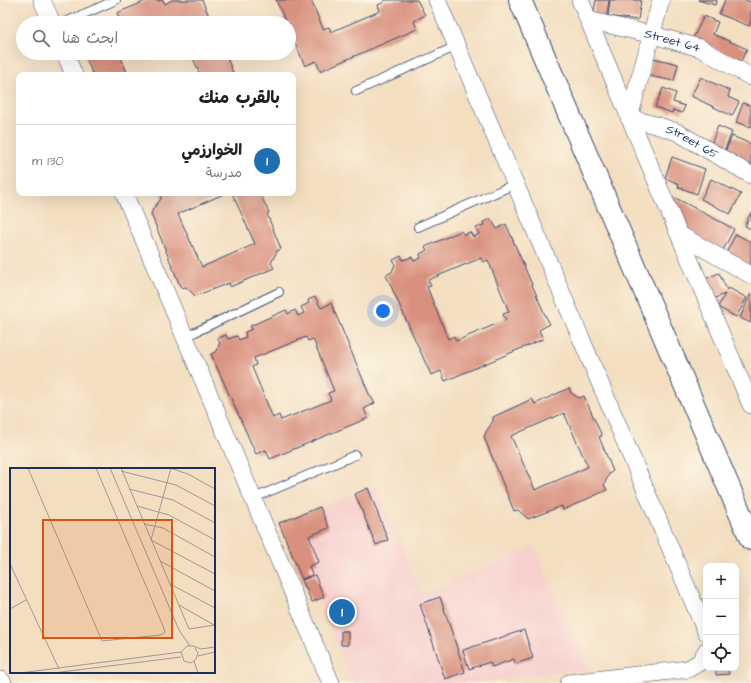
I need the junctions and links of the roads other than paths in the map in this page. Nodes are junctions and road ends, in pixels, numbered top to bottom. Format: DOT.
graph roads {
  1 [pos="42,0"];
  2 [pos="116,0"];
  3 [pos="437,0"];
  4 [pos="520,0"];
  5 [pos="580,0"];
  6 [pos="661,0"];
  7 [pos="49,16"];
  8 [pos="79,16"];
  9 [pos="588,20"];
  10 [pos="653,35"];
  11 [pos="457,46"];
  12 [pos="67,60"];
  13 [pos="73,72"];
  14 [pos="751,77"];
  15 [pos="356,91"];
  16 [pos="629,118"];
  17 [pos="751,175"];
  18 [pos="516,184"];
  19 [pos="125,196"];
  20 [pos="418,227"];
  21 [pos="680,235"];
  22 [pos="751,275"];
  23 [pos="279,292"];
  24 [pos="185,337"];
  25 [pos="735,368"];
  26 [pos="751,376"];
  27 [pos="751,404"];
  28 [pos="355,454"];
  29 [pos="254,498"];
  30 [pos="751,539"];
  31 [pos="703,625"];
  32 [pos="703,656"];
  33 [pos="331,683"];
  34 [pos="569,683"];
  1 -- 7 [label="street"];
  2 -- 8 [label="lane"];
  3 -- 11 [label="street"];
  4 -- 30 [label="main road"];
  5 -- 9 [label="street"];
  6 -- 10 [label="street"];
  9 -- 10 [label="street, Street 64"];
  9 -- 16 [label="street"];
  10 -- 14 [label="street, Street 64"];
  10 -- 16 [label="street"];
  11 -- 15 [label="lane"];
  11 -- 18 [label="street"];
  12 -- 13 [label="street"];
  16 -- 17 [label="street, Street 65"];
  16 -- 21 [label="street"];
  18 -- 20 [label="lane"];
  18 -- 31 [label="street"];
  19 -- 24 [label="street"];
  21 -- 22 [label="street"];
  21 -- 25 [label="street"];
  23 -- 24 [label="lane"];
  24 -- 29 [label="street"];
  25 -- 26 [label="street"];
  25 -- 27 [label="street"];
  28 -- 29 [label="lane"];
  29 -- 33 [label="street"];
  32 -- 34 [label="street"];
}
